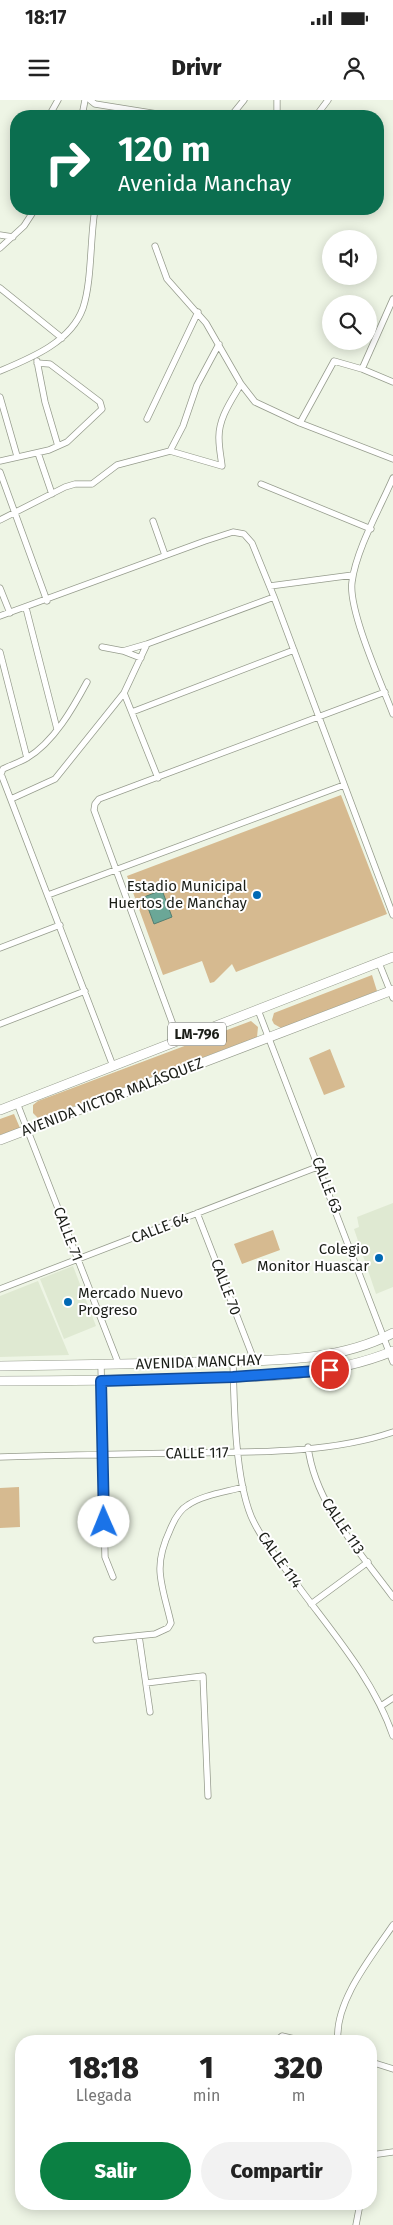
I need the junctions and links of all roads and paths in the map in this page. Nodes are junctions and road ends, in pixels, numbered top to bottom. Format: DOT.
graph roads {
  1 [pos="90,100"];
  2 [pos="244,100"];
  3 [pos="132,110"];
  4 [pos="236,110"];
  5 [pos="31,215"];
  6 [pos="94,215"];
  7 [pos="0,234"];
  8 [pos="13,236"];
  9 [pos="155,246"];
  10 [pos="0,248"];
  11 [pos="0,288"];
  12 [pos="393,299"];
  13 [pos="198,312"];
  14 [pos="62,338"];
  15 [pos="219,344"];
  16 [pos="36,356"];
  17 [pos="37,363"];
  18 [pos="362,369"];
  19 [pos="0,371"];
  20 [pos="393,382"];
  21 [pos="241,384"];
  22 [pos="0,396"];
  23 [pos="147,419"];
  24 [pos="300,424"];
  25 [pos="58,446"];
  26 [pos="170,451"];
  27 [pos="38,453"];
  28 [pos="17,456"];
  29 [pos="393,459"];
  30 [pos="0,461"];
  31 [pos="0,472"];
  32 [pos="393,478"];
  33 [pos="262,484"];
  34 [pos="52,494"];
  35 [pos="15,513"];
  36 [pos="0,520"];
  37 [pos="153,521"];
  38 [pos="371,529"];
  39 [pos="165,555"];
  40 [pos="353,575"];
  41 [pos="270,586"];
  42 [pos="0,588"];
  43 [pos="274,597"];
  44 [pos="47,601"];
  45 [pos="26,608"];
  46 [pos="10,613"];
  47 [pos="0,616"];
  48 [pos="147,644"];
  49 [pos="102,648"];
  50 [pos="294,650"];
  51 [pos="123,651"];
  52 [pos="0,652"];
  53 [pos="141,658"];
  54 [pos="87,682"];
  55 [pos="385,692"];
  56 [pos="124,693"];
  57 [pos="132,712"];
  58 [pos="393,714"];
  59 [pos="319,717"];
  60 [pos="57,729"];
  61 [pos="27,758"];
  62 [pos="158,778"];
  63 [pos="344,785"];
  64 [pos="11,800"];
  65 [pos="116,870"];
  66 [pos="48,895"];
  67 [pos="393,915"];
  68 [pos="60,926"];
  69 [pos="0,948"];
  70 [pos="393,957"];
  71 [pos="379,963"];
  72 [pos="85,991"];
  73 [pos="392,993"];
  74 [pos="258,1010"];
  75 [pos="0,1024"];
  76 [pos="269,1037"];
  77 [pos="179,1040"];
  78 [pos="113,1066"];
  79 [pos="17,1103"];
  80 [pos="0,1110"];
  81 [pos="28,1130"];
  82 [pos="0,1140"];
  83 [pos="320,1166"];
  84 [pos="197,1213"];
  85 [pos="78,1259"];
  86 [pos="0,1289"];
  87 [pos="389,1335"];
  88 [pos="391,1352"];
  89 [pos="254,1360"];
  90 [pos="233,1361"];
  91 [pos="393,1362"];
  92 [pos="102,1365"];
  93 [pos="119,1365"];
  94 [pos="0,1366"];
  95 [pos="233,1377"];
  96 [pos="0,1381"];
  97 [pos="101,1381"];
  98 [pos="393,1432"];
  99 [pos="308,1447"];
  100 [pos="238,1452"];
  101 [pos="103,1454"];
  102 [pos="0,1456"];
  103 [pos="243,1487"];
  104 [pos="368,1562"];
  105 [pos="113,1577"];
  106 [pos="393,1597"];
  107 [pos="311,1604"];
  108 [pos="139,1636"];
  109 [pos="96,1640"];
  110 [pos="146,1683"];
  111 [pos="393,1698"];
  112 [pos="381,1706"];
  113 [pos="150,1712"];
  114 [pos="393,1736"];
  115 [pos="208,1796"];
  116 [pos="393,1925"];
  117 [pos="338,2035"];
  118 [pos="377,2064"];
  119 [pos="393,2069"];
  120 [pos="393,2152"];
  121 [pos="377,2153"];
  122 [pos="359,2210"];
  123 [pos="356,2225"];
  1 -- 3 [label="street"];
  2 -- 4 [label="street"];
  5 -- 8 [label="street"];
  6 -- 14 [label="street"];
  7 -- 8 [label="street"];
  8 -- 10 [label="street"];
  9 -- 13 [label="street"];
  11 -- 14 [label="street"];
  12 -- 18 [label="street"];
  13 -- 15 [label="street"];
  13 -- 23 [label="street"];
  14 -- 16 [label="street"];
  15 -- 21 [label="street"];
  15 -- 26 [label="street"];
  16 -- 17 [label="street"];
  16 -- 19 [label="street"];
  17 -- 25 [label="street"];
  17 -- 25 [label="street"];
  18 -- 20 [label="street"];
  18 -- 24 [label="street"];
  21 -- 24 [label="street"];
  21 -- 26 [label="street"];
  22 -- 28 [label="street"];
  24 -- 29 [label="street"];
  25 -- 27 [label="street"];
  26 -- 34 [label="street"];
  27 -- 28 [label="street"];
  27 -- 34 [label="street"];
  28 -- 30 [label="street"];
  31 -- 35 [label="street"];
  32 -- 38 [label="street"];
  33 -- 38 [label="street"];
  34 -- 35 [label="street"];
  35 -- 36 [label="street"];
  35 -- 44 [label="street"];
  37 -- 39 [label="street"];
  38 -- 40 [label="street"];
  39 -- 41 [label="street"];
  39 -- 44 [label="street"];
  40 -- 41 [label="street"];
  40 -- 55 [label="street"];
  41 -- 43 [label="street"];
  42 -- 46 [label="street"];
  43 -- 48 [label="street"];
  43 -- 50 [label="street"];
  44 -- 45 [label="street"];
  45 -- 46 [label="street"];
  45 -- 60 [label="street"];
  46 -- 47 [label="street"];
  48 -- 51 [label="street"];
  48 -- 53 [label="street"];
  49 -- 51 [label="street"];
  50 -- 57 [label="street"];
  50 -- 59 [label="street"];
  51 -- 53 [label="street"];
  52 -- 61 [label="street"];
  53 -- 56 [label="street"];
  54 -- 60 [label="street"];
  55 -- 58 [label="street"];
  55 -- 59 [label="street"];
  56 -- 57 [label="street"];
  56 -- 64 [label="street"];
  57 -- 62 [label="street"];
  59 -- 62 [label="street"];
  59 -- 63 [label="street"];
  60 -- 61 [label="street"];
  61 -- 64 [label="street"];
  62 -- 65 [label="street"];
  63 -- 65 [label="street"];
  63 -- 67 [label="street"];
  64 -- 66 [label="street"];
  65 -- 66 [label="street"];
  65 -- 77 [label="street"];
  66 -- 68 [label="street"];
  68 -- 69 [label="street"];
  68 -- 72 [label="street"];
  70 -- 71 [label="main road, AVENIDA VICTOR MALÁSQUEZ / LM-796"];
  71 -- 73 [label="street"];
  71 -- 74 [label="main road, AVENIDA VICTOR MALÁSQUEZ / LM-796"];
  72 -- 75 [label="street"];
  72 -- 78 [label="street"];
  73 -- 76 [label="main road, AVENIDA VICTOR MALÁSQUEZ / LM-796"];
  74 -- 76 [label="street, CALLE 63"];
  74 -- 77 [label="main road, AVENIDA VICTOR MALÁSQUEZ / LM-796"];
  76 -- 81 [label="main road, AVENIDA VICTOR MALÁSQUEZ / LM-796"];
  76 -- 83 [label="street, CALLE 63"];
  77 -- 78 [label="main road, AVENIDA VICTOR MALÁSQUEZ / LM-796"];
  78 -- 79 [label="main road, AVENIDA VICTOR MALÁSQUEZ / LM-796"];
  79 -- 80 [label="main road, AVENIDA VICTOR MALÁSQUEZ / LM-796"];
  79 -- 81 [label="street, CALLE 71"];
  81 -- 82 [label="main road, AVENIDA VICTOR MALÁSQUEZ / LM-796"];
  81 -- 85 [label="street, CALLE 71"];
  83 -- 84 [label="street, CALLE 64"];
  83 -- 87 [label="street, CALLE 63"];
  84 -- 85 [label="street, CALLE 64"];
  84 -- 89 [label="street, CALLE 70"];
  85 -- 86 [label="street, CALLE 64"];
  85 -- 93 [label="street, CALLE 71"];
  87 -- 88 [label="street, CALLE 63"];
  87 -- 89 [label="main road, AVENIDA MANCHAY"];
  88 -- 91 [label="street, CALLE 63"];
  88 -- 95 [label="main road, AVENIDA MANCHAY"];
  89 -- 90 [label="main road, AVENIDA MANCHAY"];
  90 -- 93 [label="main road, AVENIDA MANCHAY"];
  90 -- 95 [label="street, CALLE 114"];
  92 -- 93 [label="main road, AVENIDA MANCHAY"];
  92 -- 94 [label="main road, AVENIDA MANCHAY"];
  92 -- 97 [label="street"];
  95 -- 97 [label="main road, AVENIDA MANCHAY"];
  95 -- 100 [label="street, CALLE 114"];
  96 -- 97 [label="main road, AVENIDA MANCHAY"];
  97 -- 101 [label="street"];
  98 -- 99 [label="street, CALLE 117"];
  99 -- 100 [label="street, CALLE 117"];
  99 -- 104 [label="street, CALLE 113"];
  100 -- 101 [label="street, CALLE 117"];
  100 -- 103 [label="street, CALLE 114"];
  101 -- 102 [label="street, CALLE 117"];
  101 -- 105 [label="street"];
  103 -- 107 [label="street, CALLE 114"];
  103 -- 108 [label="street"];
  104 -- 106 [label="street, CALLE 113"];
  104 -- 107 [label="street"];
  107 -- 112 [label="street, CALLE 114"];
  108 -- 109 [label="street"];
  108 -- 110 [label="street"];
  110 -- 113 [label="street"];
  110 -- 115 [label="street"];
  111 -- 112 [label="street"];
  112 -- 114 [label="street, CALLE 114"];
  116 -- 117 [label="street"];
  118 -- 119 [label="street"];
  120 -- 121 [label="street"];
  122 -- 123 [label="street"];
}
